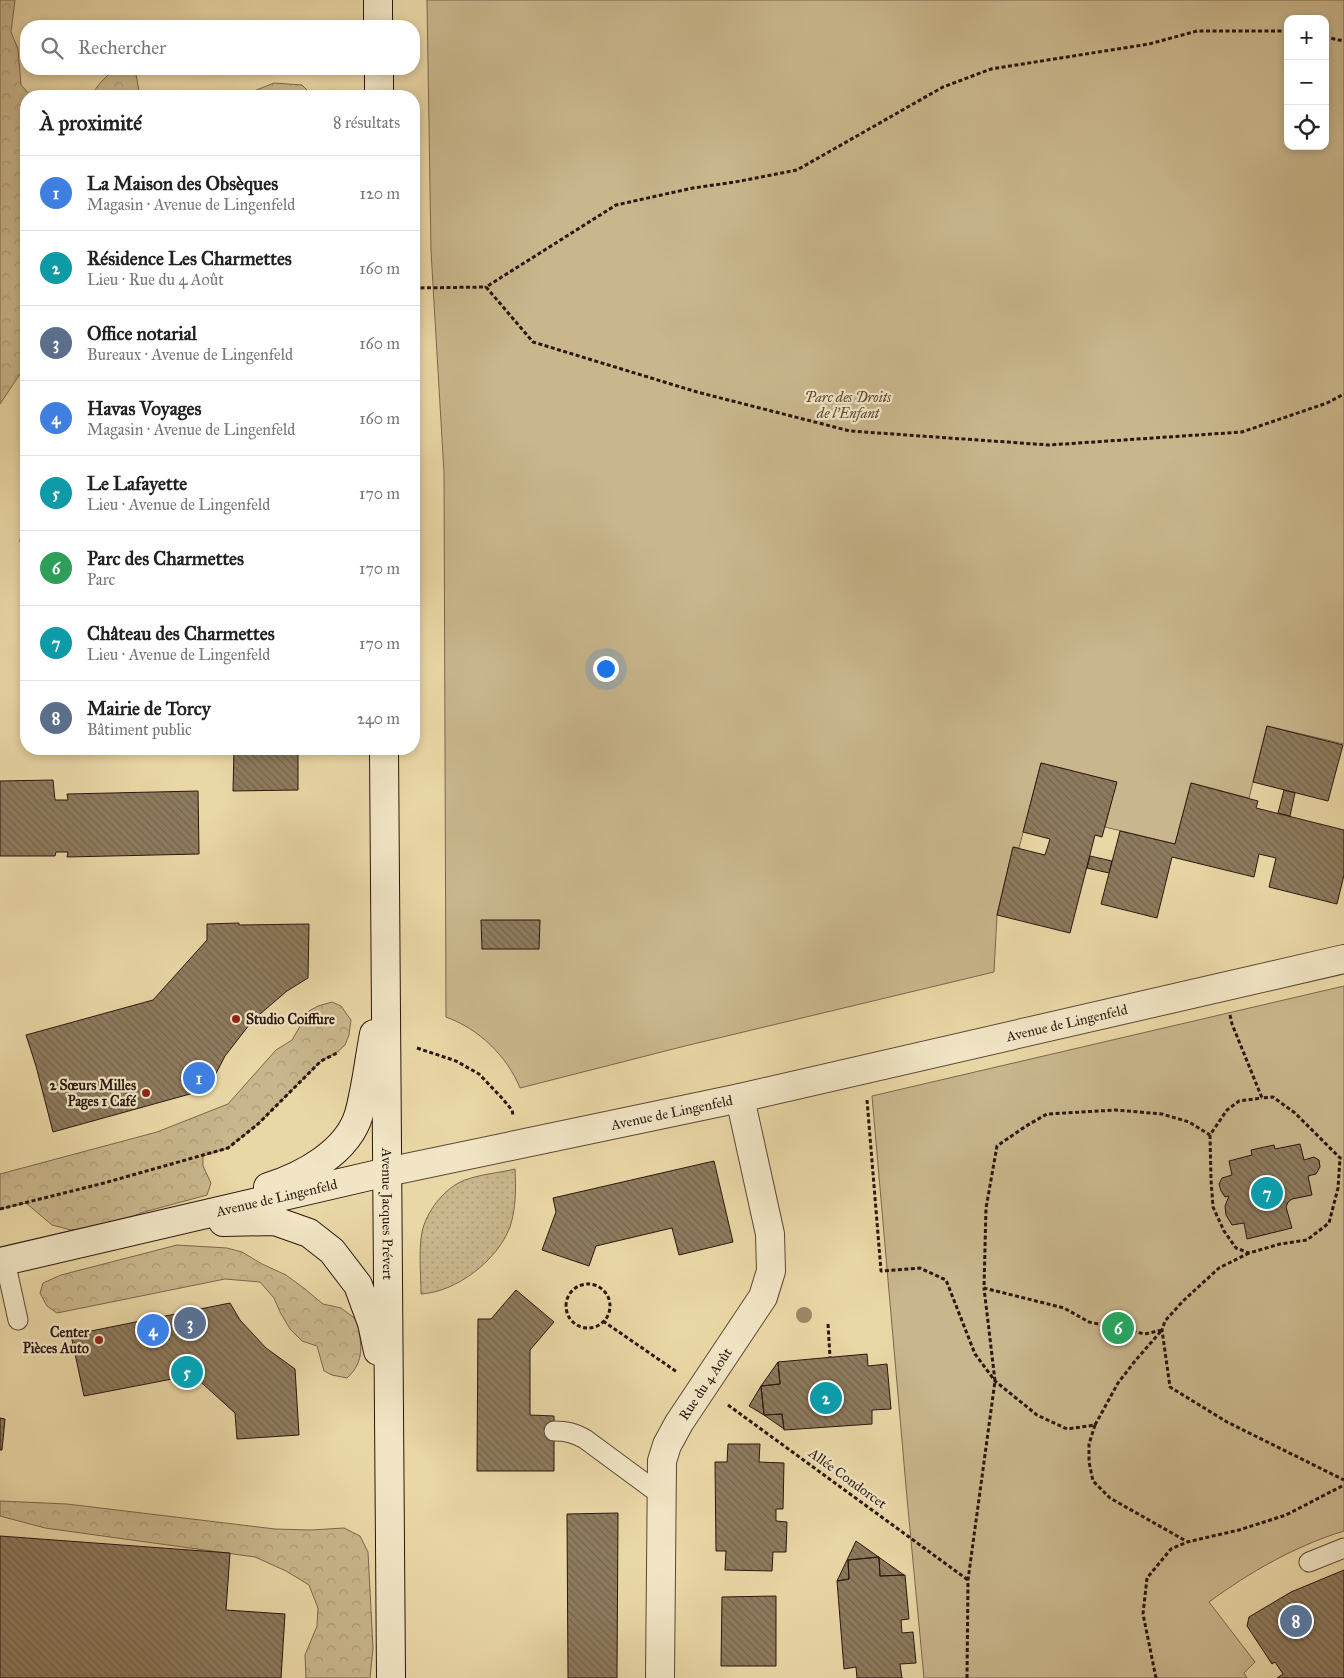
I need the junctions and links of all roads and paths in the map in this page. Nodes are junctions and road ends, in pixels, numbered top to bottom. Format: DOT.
graph roads {
  1 [pos="378,0"];
  2 [pos="378,20"];
  3 [pos="1284,31"];
  4 [pos="1329,38"];
  5 [pos="1344,41"];
  6 [pos="379,75"];
  7 [pos="379,90"];
  8 [pos="486,287"];
  9 [pos="420,288"];
  10 [pos="1344,394"];
  11 [pos="384,755"];
  12 [pos="1344,959"];
  13 [pos="1232,1024"];
  14 [pos="378,1047"];
  15 [pos="866,1092"];
  16 [pos="740,1098"];
  17 [pos="1262,1098"];
  18 [pos="512,1110"];
  19 [pos="1210,1134"];
  20 [pos="1342,1158"];
  21 [pos="387,1172"];
  22 [pos="0,1210"];
  23 [pos="169,1223"];
  24 [pos="1249,1253"];
  25 [pos="3,1261"];
  26 [pos="984,1288"];
  27 [pos="18,1320"];
  28 [pos="603,1321"];
  29 [pos="828,1324"];
  30 [pos="1162,1330"];
  31 [pos="830,1357"];
  32 [pos="682,1375"];
  33 [pos="995,1381"];
  34 [pos="722,1400"];
  35 [pos="389,1408"];
  36 [pos="1095,1425"];
  37 [pos="554,1431"];
  38 [pos="1344,1480"];
  39 [pos="1344,1485"];
  40 [pos="662,1494"];
  41 [pos="1186,1542"];
  42 [pos="1344,1548"];
  43 [pos="1309,1562"];
  44 [pos="968,1580"];
  45 [pos="391,1678"];
  46 [pos="660,1678"];
  47 [pos="967,1678"];
  48 [pos="1156,1678"];
  1 -- 2 [label="street"];
  3 -- 8 [label="path"];
  4 -- 5 [label="path"];
  6 -- 7 [label="street"];
  8 -- 9 [label="path"];
  8 -- 10 [label="path"];
  11 -- 14 [label="street, Avenue Jacques Prévert"];
  12 -- 16 [label="street, Avenue de Lingenfeld"];
  13 -- 17 [label="path"];
  14 -- 18 [label="path"];
  14 -- 21 [label="street, Avenue Jacques Prévert"];
  14 -- 22 [label="path"];
  14 -- 23 [label="street"];
  15 -- 33 [label="path"];
  16 -- 21 [label="street, Avenue de Lingenfeld"];
  16 -- 40 [label="street, Rue du 4 Août"];
  17 -- 19 [label="path"];
  17 -- 20 [label="path"];
  19 -- 24 [label="path"];
  19 -- 26 [label="path"];
  20 -- 24 [label="path"];
  21 -- 23 [label="street, Avenue de Lingenfeld"];
  21 -- 35 [label="street, Avenue Jacques Prévert"];
  23 -- 25 [label="street, Avenue de Lingenfeld"];
  23 -- 35 [label="street"];
  24 -- 30 [label="path"];
  25 -- 27 [label="lane"];
  26 -- 30 [label="path"];
  26 -- 33 [label="path"];
  28 -- 28 [label="path"];
  28 -- 32 [label="path"];
  29 -- 31 [label="path"];
  30 -- 36 [label="path"];
  30 -- 38 [label="path"];
  33 -- 36 [label="path"];
  33 -- 44 [label="path"];
  34 -- 44 [label="path, Allée Condorcet"];
  35 -- 45 [label="street, Avenue Jacques Prévert"];
  36 -- 41 [label="path"];
  37 -- 40 [label="lane"];
  39 -- 41 [label="path"];
  40 -- 46 [label="street, Rue du 4 Août"];
  41 -- 48 [label="path"];
  42 -- 43 [label="lane"];
  44 -- 47 [label="path"];
}
